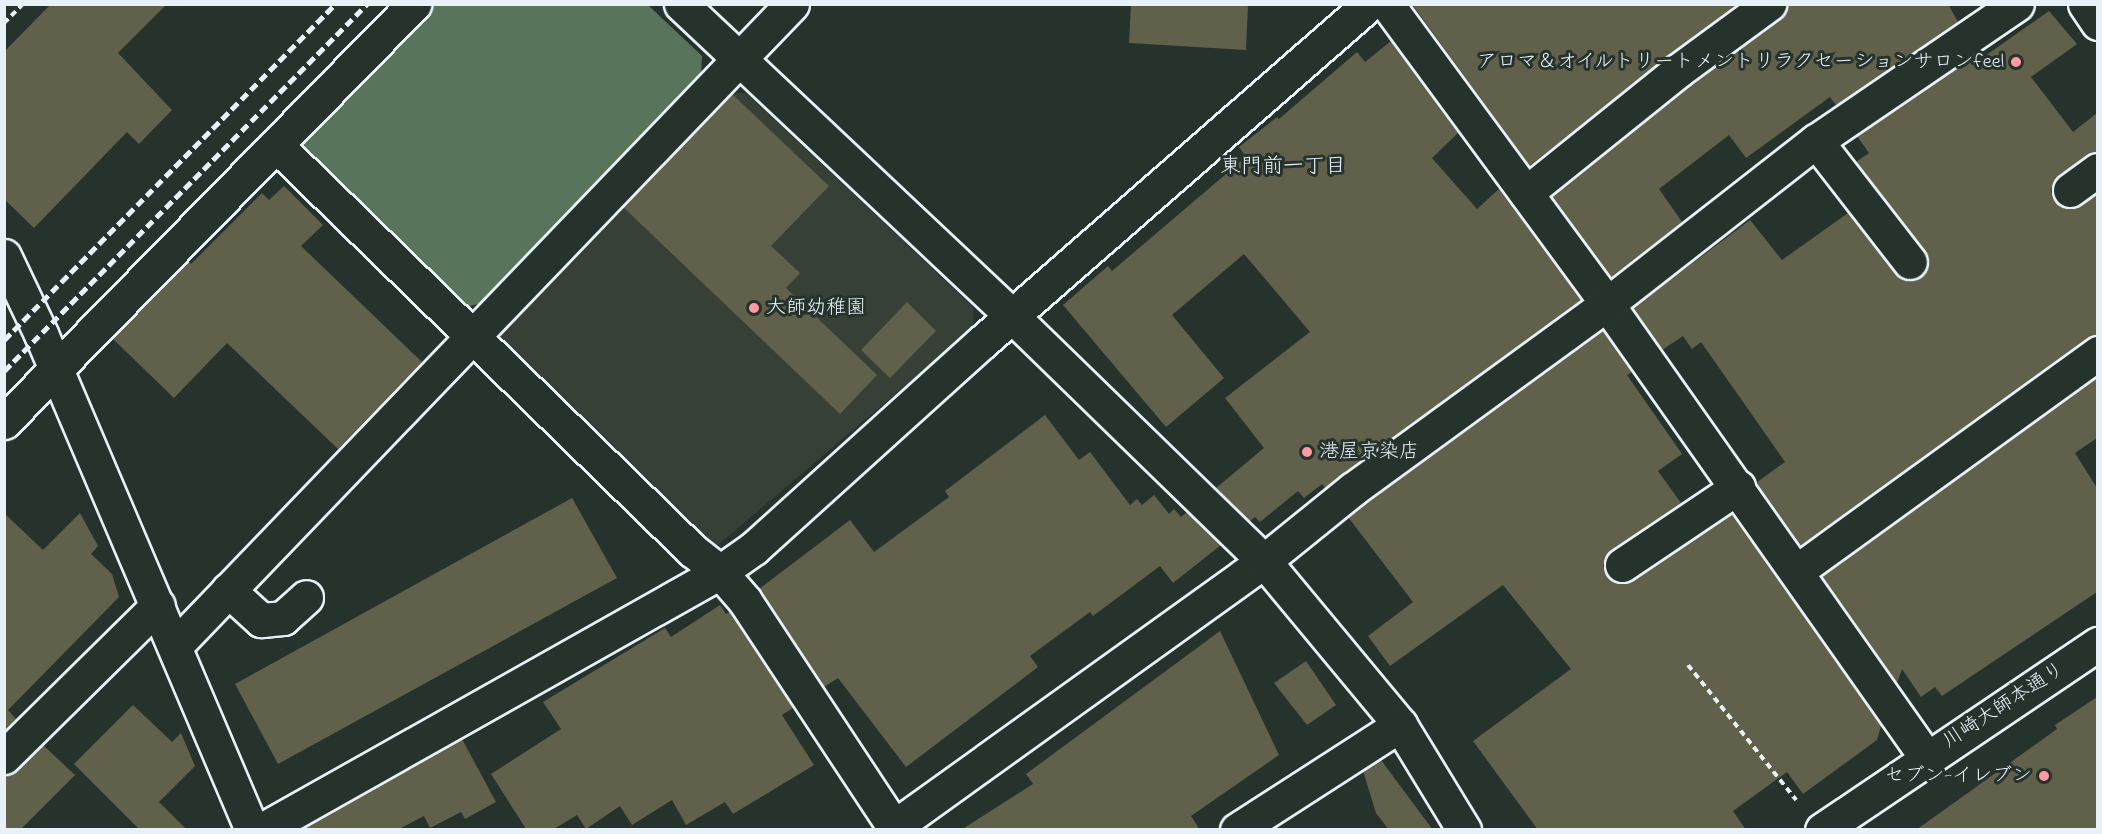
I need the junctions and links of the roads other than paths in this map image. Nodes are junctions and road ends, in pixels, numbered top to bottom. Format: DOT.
graph roads {
  1 [pos="414,4"];
  2 [pos="681,4"];
  3 [pos="792,4"];
  4 [pos="1369,4"];
  5 [pos="1387,4"];
  6 [pos="1769,4"];
  7 [pos="2016,4"];
  8 [pos="2085,4"];
  9 [pos="2097,23"];
  10 [pos="740,58"];
  11 [pos="1816,141"];
  12 [pos="276,145"];
  13 [pos="2097,170"];
  14 [pos="2070,190"];
  15 [pos="1526,193"];
  16 [pos="4,256"];
  17 [pos="1910,262"];
  18 [pos="1607,304"];
  19 [pos="1012,316"];
  20 [pos="473,337"];
  21 [pos="2097,353"];
  22 [pos="54,370"];
  23 [pos="4,422"];
  24 [pos="1738,487"];
  25 [pos="1264,561"];
  26 [pos="1622,565"];
  27 [pos="1797,571"];
  28 [pos="720,572"];
  29 [pos="228,590"];
  30 [pos="306,597"];
  31 [pos="158,605"];
  32 [pos="2097,644"];
  33 [pos="176,645"];
  34 [pos="1400,725"];
  35 [pos="4,757"];
  36 [pos="1926,757"];
  37 [pos="895,828"];
  38 [pos="252,830"];
  39 [pos="262,830"];
  40 [pos="1237,830"];
  41 [pos="1464,830"];
  42 [pos="1822,830"];
  1 -- 12 [label="street"];
  2 -- 10 [label="street"];
  3 -- 10 [label="street"];
  4 -- 19 [label="street"];
  5 -- 15 [label="street"];
  6 -- 15 [label="street"];
  7 -- 11 [label="street"];
  8 -- 9 [label="street"];
  10 -- 19 [label="street"];
  10 -- 20 [label="street"];
  11 -- 17 [label="street"];
  11 -- 18 [label="street"];
  12 -- 20 [label="street"];
  12 -- 22 [label="street"];
  13 -- 14 [label="street"];
  15 -- 18 [label="street"];
  16 -- 22 [label="street"];
  18 -- 24 [label="street"];
  18 -- 25 [label="street"];
  19 -- 25 [label="street"];
  19 -- 28 [label="street"];
  20 -- 28 [label="street"];
  20 -- 29 [label="street"];
  21 -- 27 [label="street"];
  22 -- 23 [label="street"];
  22 -- 31 [label="street"];
  24 -- 26 [label="street"];
  24 -- 27 [label="street"];
  25 -- 34 [label="street"];
  25 -- 37 [label="street"];
  27 -- 36 [label="street"];
  28 -- 37 [label="street"];
  28 -- 39 [label="street"];
  29 -- 30 [label="street"];
  29 -- 33 [label="street"];
  31 -- 33 [label="street"];
  31 -- 35 [label="street"];
  32 -- 36 [label="street, 川崎大師本通り"];
  33 -- 38 [label="street"];
  34 -- 40 [label="street"];
  34 -- 41 [label="street"];
  36 -- 42 [label="street, 川崎大師本通り"];
}
